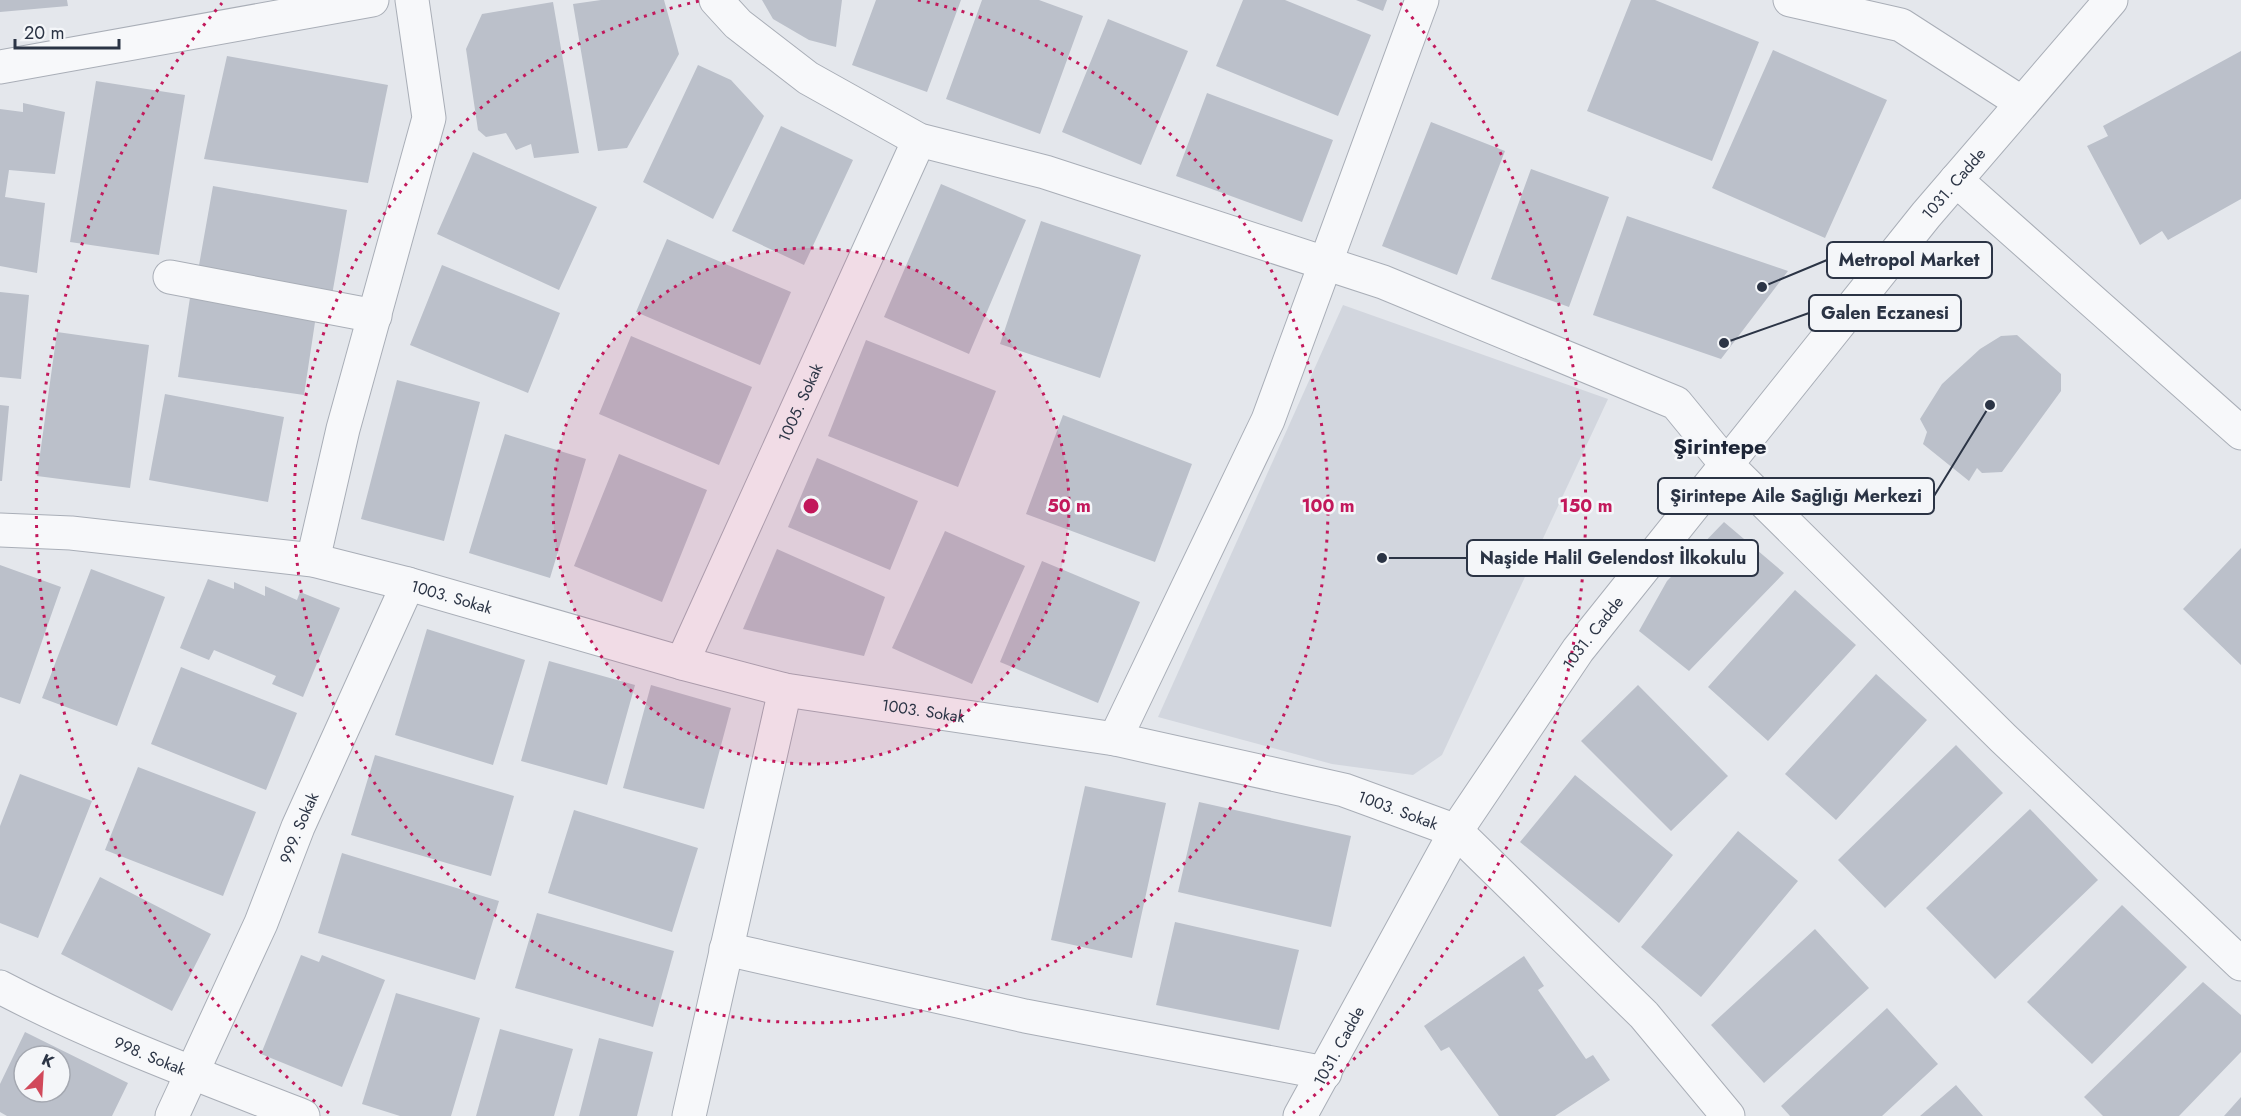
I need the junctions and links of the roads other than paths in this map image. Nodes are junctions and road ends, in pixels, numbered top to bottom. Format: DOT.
graph roads {
  1 [pos="372,0"];
  2 [pos="412,0"];
  3 [pos="716,0"];
  4 [pos="1422,0"];
  5 [pos="1790,0"];
  6 [pos="2111,0"];
  7 [pos="311,5"];
  8 [pos="0,67"];
  9 [pos="2022,103"];
  10 [pos="920,140"];
  11 [pos="1956,180"];
  12 [pos="1325,263"];
  13 [pos="170,277"];
  14 [pos="375,316"];
  15 [pos="2241,434"];
  16 [pos="1726,464"];
  17 [pos="0,530"];
  18 [pos="313,560"];
  19 [pos="408,584"];
  20 [pos="681,663"];
  21 [pos="785,690"];
  22 [pos="1114,739"];
  23 [pos="1456,831"];
  24 [pos="726,949"];
  25 [pos="2241,964"];
  26 [pos="0,987"];
  27 [pos="192,1073"];
  28 [pos="1325,1073"];
  29 [pos="172,1116"];
  30 [pos="303,1116"];
  31 [pos="689,1116"];
  32 [pos="1300,1116"];
  33 [pos="1728,1116"];
  1 -- 7 [label="street"];
  2 -- 14 [label="street"];
  3 -- 10 [label="street"];
  4 -- 12 [label="street"];
  5 -- 9 [label="street"];
  6 -- 9 [label="street, 1031. Cadde"];
  7 -- 8 [label="street"];
  9 -- 11 [label="street, 1031. Cadde"];
  10 -- 12 [label="street"];
  10 -- 20 [label="street, 1005. Sokak"];
  11 -- 15 [label="street"];
  11 -- 16 [label="street, 1031. Cadde"];
  12 -- 16 [label="street"];
  12 -- 22 [label="street"];
  13 -- 14 [label="street"];
  14 -- 18 [label="street"];
  16 -- 23 [label="street, 1031. Cadde"];
  16 -- 25 [label="street"];
  17 -- 18 [label="street, 1003. Sokak"];
  18 -- 19 [label="street, 1003. Sokak"];
  19 -- 20 [label="street, 1003. Sokak"];
  19 -- 27 [label="street, 999. Sokak"];
  20 -- 21 [label="street, 1003. Sokak"];
  21 -- 22 [label="street, 1003. Sokak"];
  21 -- 24 [label="street"];
  22 -- 23 [label="street, 1003. Sokak"];
  23 -- 28 [label="street, 1031. Cadde"];
  23 -- 33 [label="street, 1003. Sokak"];
  24 -- 28 [label="street"];
  24 -- 31 [label="street"];
  26 -- 27 [label="street, 998. Sokak"];
  27 -- 29 [label="street, 999. Sokak"];
  27 -- 30 [label="street, 998. Sokak"];
  28 -- 32 [label="street, 1031. Cadde"];
}
